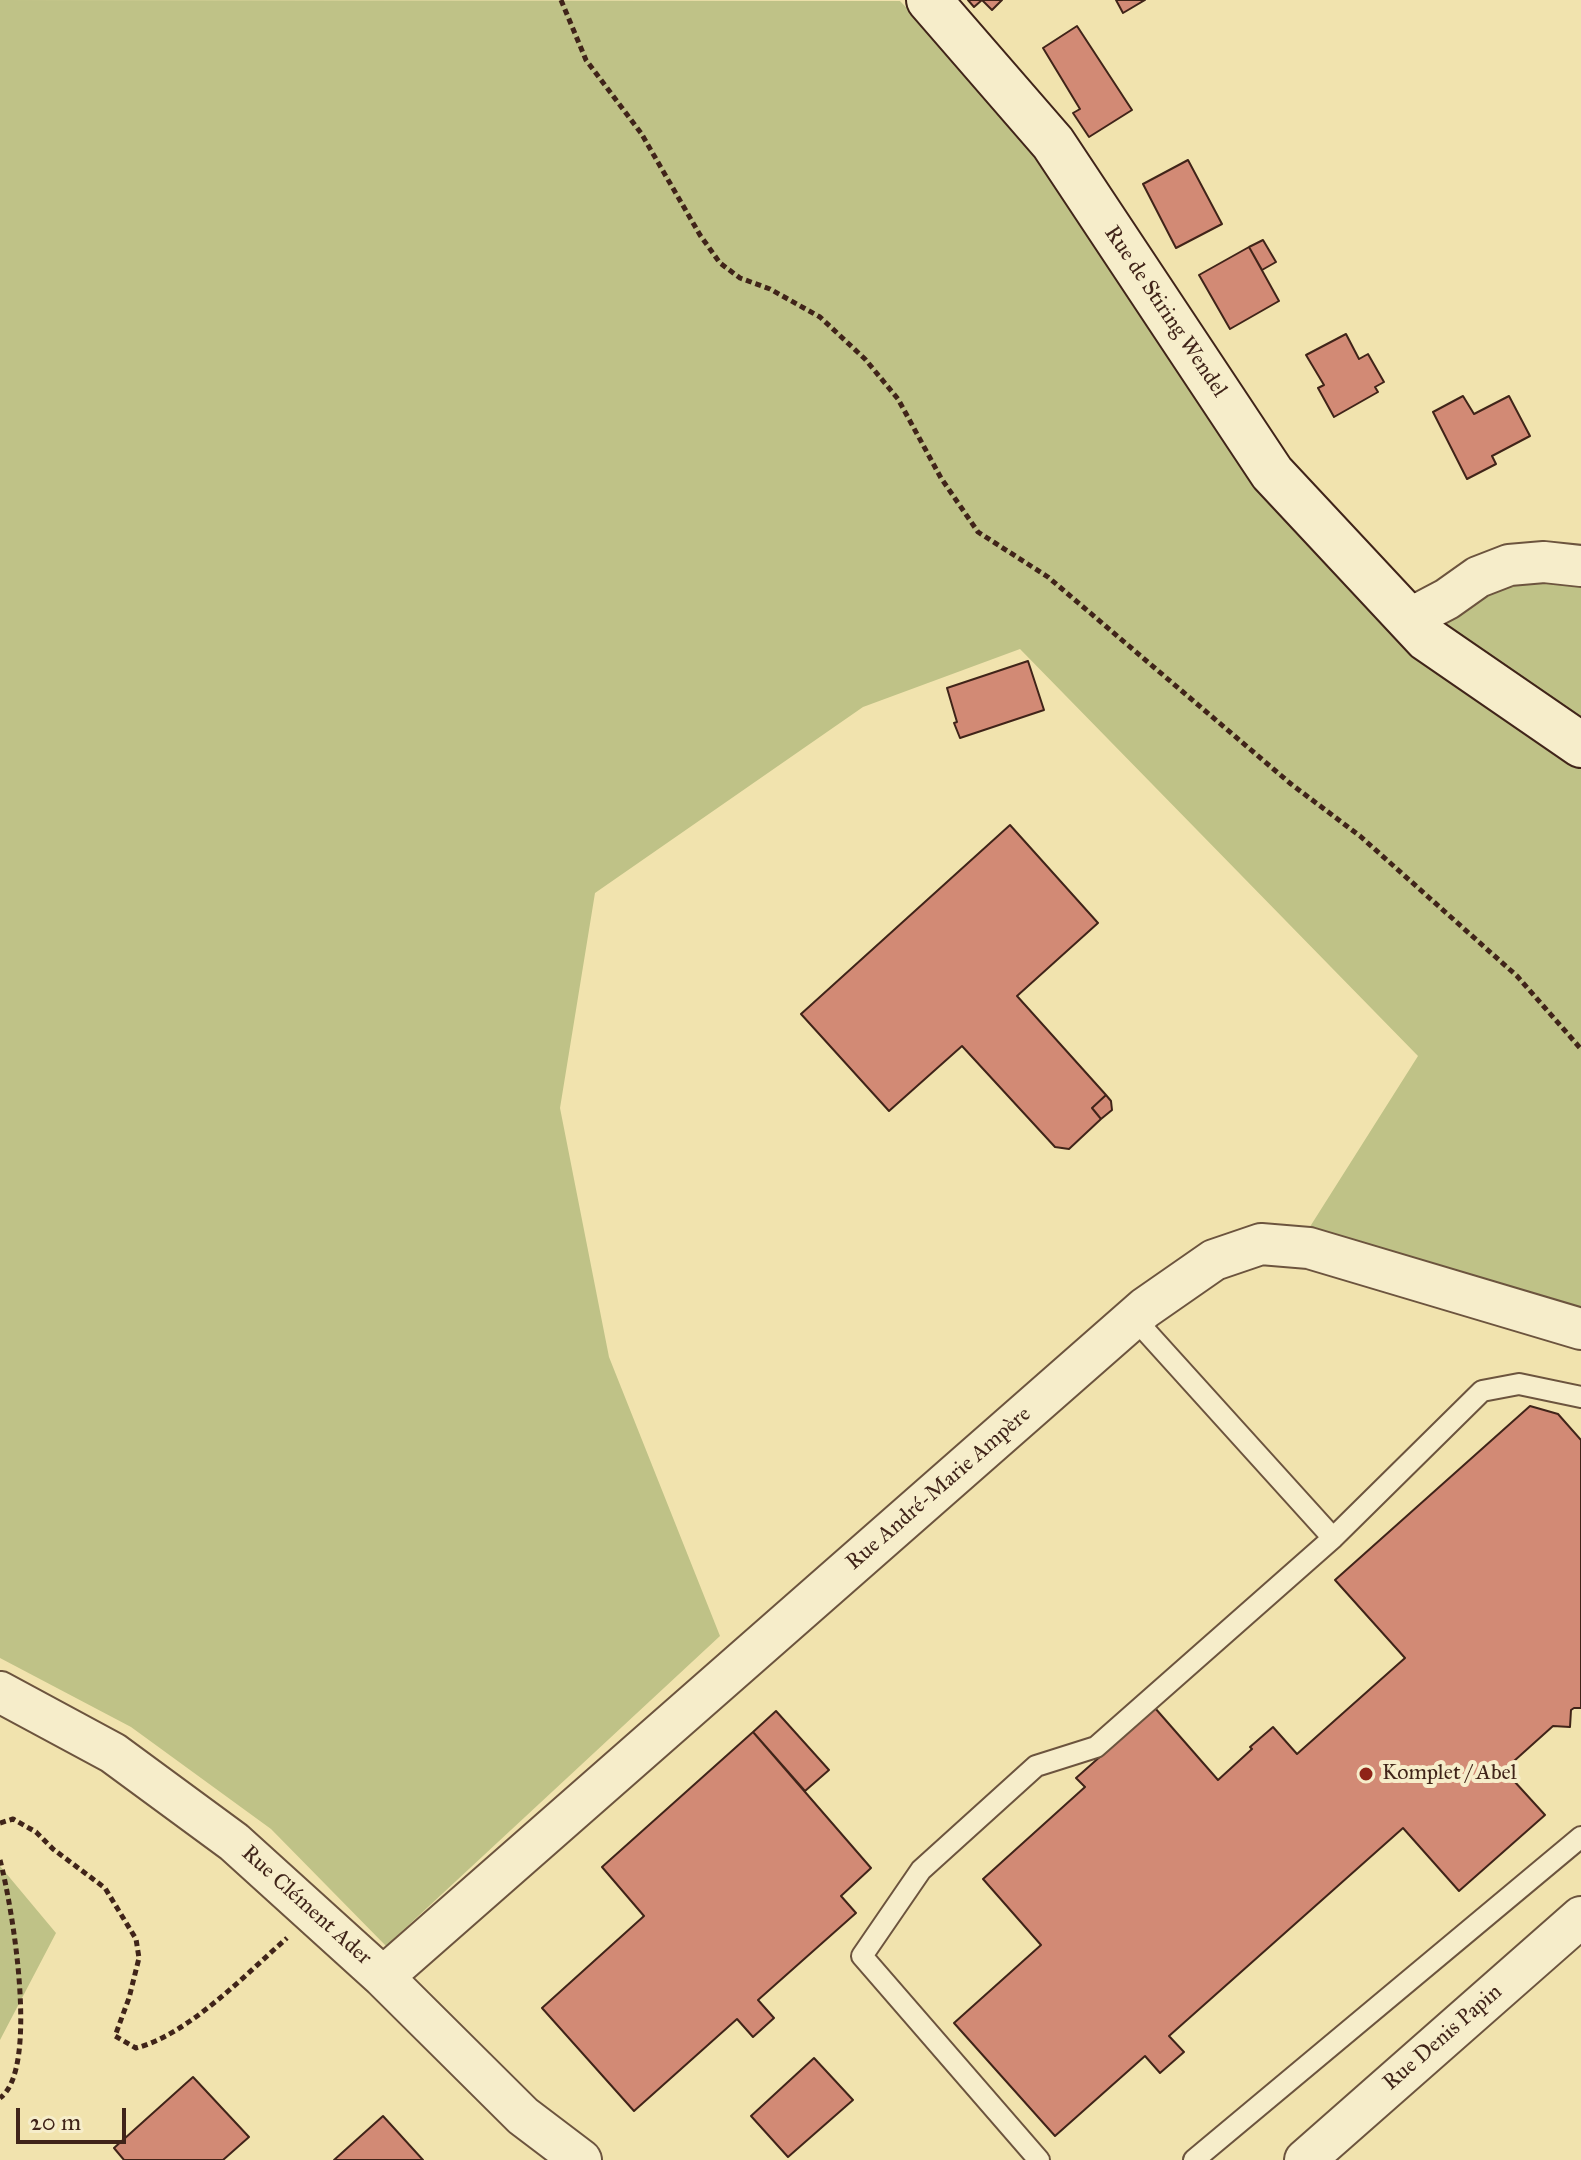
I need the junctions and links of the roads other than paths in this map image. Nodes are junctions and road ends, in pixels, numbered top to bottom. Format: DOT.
graph roads {
  1 [pos="929,0"];
  2 [pos="1581,566"];
  3 [pos="1409,619"];
  4 [pos="1581,745"];
  5 [pos="1134,1318"];
  6 [pos="1581,1329"];
  7 [pos="1581,1397"];
  8 [pos="1333,1538"];
  9 [pos="0,1692"];
  10 [pos="1581,1837"];
  11 [pos="1581,1917"];
  12 [pos="383,1977"];
  13 [pos="581,2160"];
  14 [pos="1039,2160"];
  15 [pos="1194,2160"];
  16 [pos="1305,2160"];
  1 -- 3 [label="main road, Rue de Stiring Wendel"];
  2 -- 3 [label="street"];
  3 -- 4 [label="main road, Rue de Stiring Wendel"];
  5 -- 6 [label="street, Rue André-Marie Ampère"];
  5 -- 8 [label="lane"];
  5 -- 12 [label="street, Rue André-Marie Ampère"];
  7 -- 8 [label="lane"];
  8 -- 14 [label="lane"];
  9 -- 12 [label="street, Rue Clément Ader"];
  10 -- 15 [label="lane"];
  11 -- 16 [label="street, Rue Denis Papin"];
  12 -- 13 [label="street, Rue Clément Ader"];
}
